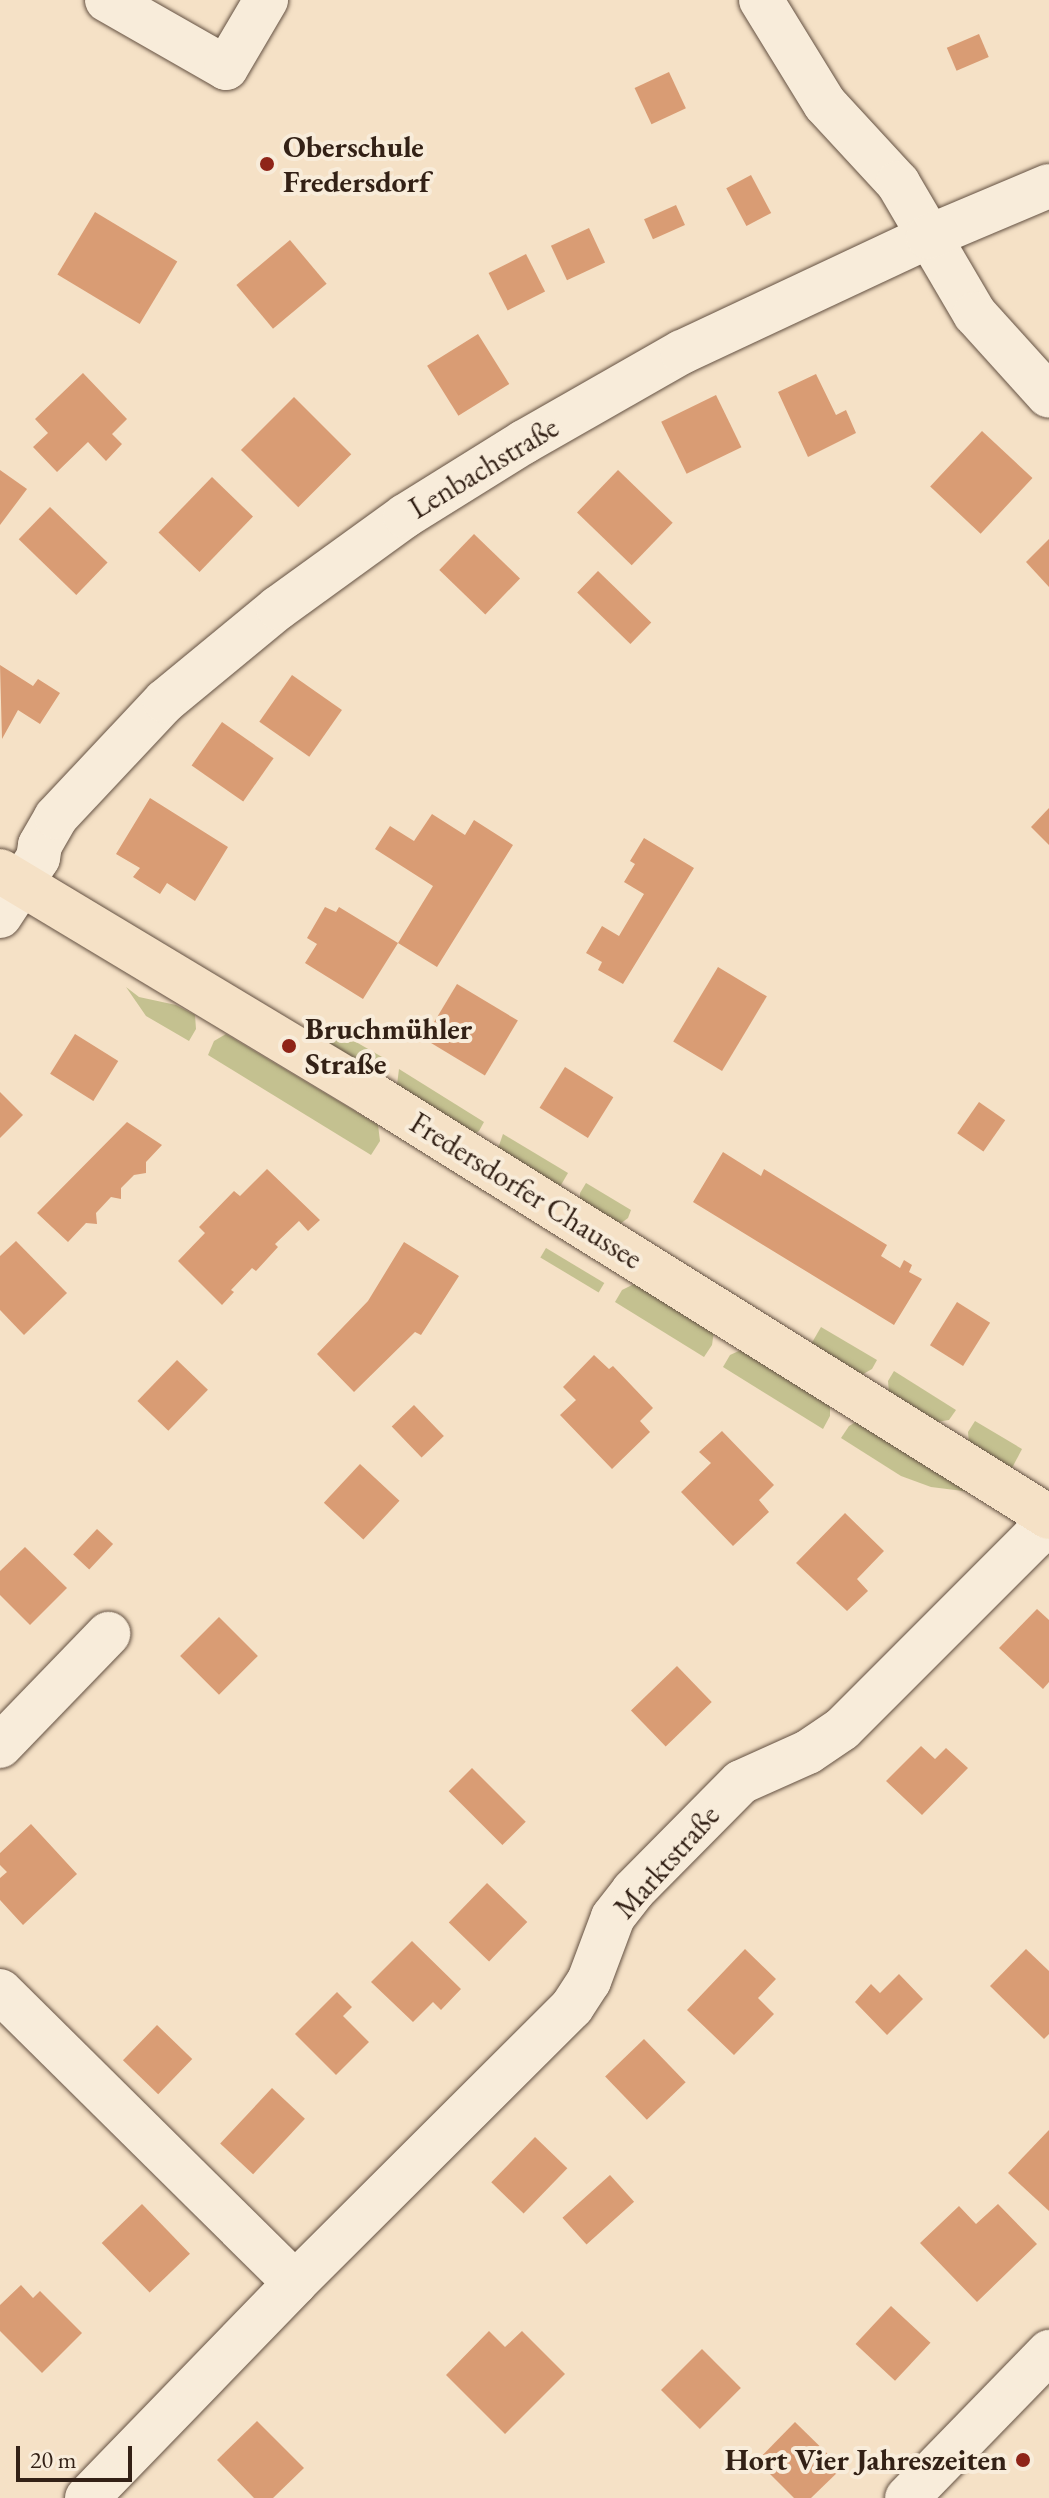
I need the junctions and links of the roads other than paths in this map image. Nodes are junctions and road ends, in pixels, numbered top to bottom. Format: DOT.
graph roads {
  1 [pos="107,0"];
  2 [pos="266,0"];
  3 [pos="761,0"];
  4 [pos="1049,186"];
  5 [pos="928,237"];
  6 [pos="1049,396"];
  7 [pos="7,891"];
  8 [pos="1048,1516"];
  9 [pos="108,1634"];
  10 [pos="0,1746"];
  11 [pos="0,1991"];
  12 [pos="295,2283"];
  13 [pos="1049,2352"];
  14 [pos="87,2498"];
  15 [pos="907,2498"];
  1 -- 2 [label="street"];
  3 -- 5 [label="street"];
  4 -- 5 [label="street, Lenbachstraße"];
  5 -- 6 [label="street"];
  5 -- 7 [label="street, Lenbachstraße"];
  7 -- 8 [label="main road, Fredersdorfer Chaussee"];
  8 -- 12 [label="street, Marktstraße"];
  9 -- 10 [label="street"];
  11 -- 12 [label="street"];
  12 -- 14 [label="street, Marktstraße"];
  13 -- 15 [label="street"];
}
